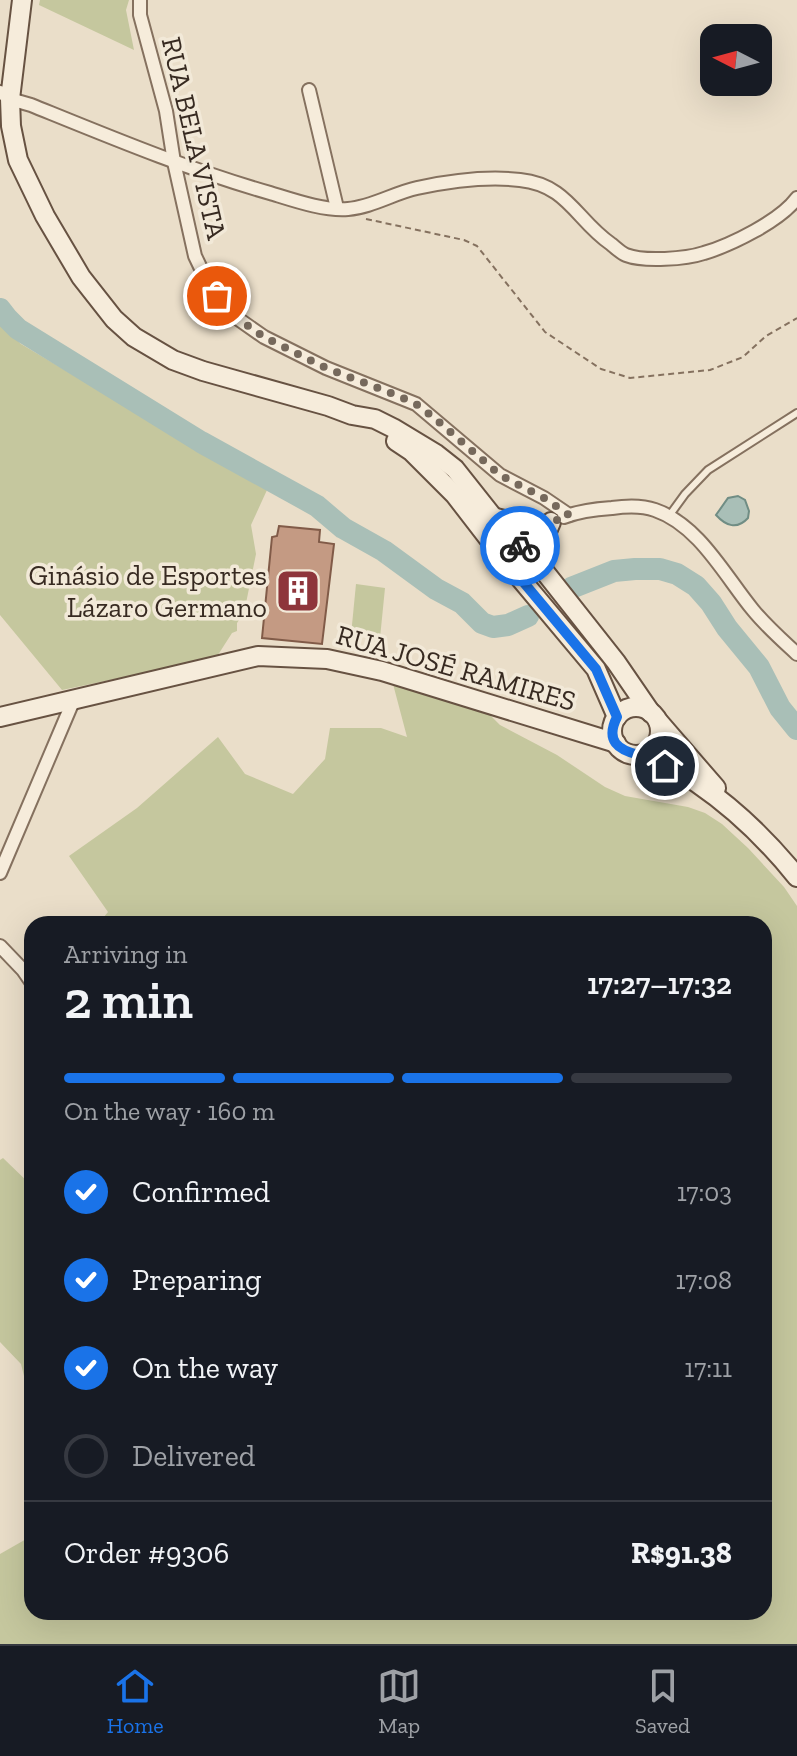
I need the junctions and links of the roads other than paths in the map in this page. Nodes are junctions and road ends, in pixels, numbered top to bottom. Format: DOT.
graph roads {
  1 [pos="22,0"];
  2 [pos="140,0"];
  3 [pos="309,90"];
  4 [pos="5,96"];
  5 [pos="174,162"];
  6 [pos="797,198"];
  7 [pos="341,209"];
  8 [pos="797,413"];
  9 [pos="352,415"];
  10 [pos="569,515"];
  11 [pos="669,516"];
  12 [pos="493,517"];
  13 [pos="548,523"];
  14 [pos="522,543"];
  15 [pos="509,565"];
  16 [pos="540,565"];
  17 [pos="797,654"];
  18 [pos="74,699"];
  19 [pos="0,717"];
  20 [pos="617,717"];
  21 [pos="654,717"];
  22 [pos="616,743"];
  23 [pos="641,755"];
  24 [pos="741,817"];
  25 [pos="0,873"];
  26 [pos="797,877"];
  27 [pos="0,946"];
  28 [pos="24,971"];
  1 -- 4 [label="main road"];
  2 -- 5 [label="street, RUA BELA VISTA"];
  3 -- 7 [label="street"];
  4 -- 5 [label="street"];
  4 -- 9 [label="main road"];
  5 -- 7 [label="street"];
  5 -- 10 [label="street, RUA BELA VISTA"];
  6 -- 7 [label="street"];
  8 -- 11 [label="lane"];
  9 -- 12 [label="main road"];
  9 -- 15 [label="main road"];
  10 -- 11 [label="street"];
  10 -- 13 [label="street"];
  11 -- 17 [label="street"];
  12 -- 13 [label="main road"];
  12 -- 14 [label="main road"];
  13 -- 14 [label="street"];
  13 -- 16 [label="main road"];
  14 -- 15 [label="street"];
  14 -- 16 [label="main road"];
  15 -- 20 [label="main road"];
  16 -- 21 [label="main road"];
  18 -- 19 [label="main road, RUA JOSÉ RAMIRES"];
  18 -- 22 [label="main road, RUA JOSÉ RAMIRES"];
  18 -- 25 [label="street"];
  20 -- 21 [label="main road"];
  20 -- 22 [label="main road"];
  21 -- 23 [label="main road"];
  21 -- 24 [label="main road"];
  22 -- 23 [label="main road"];
  23 -- 24 [label="main road"];
  24 -- 26 [label="main road"];
  27 -- 28 [label="street"];
}
